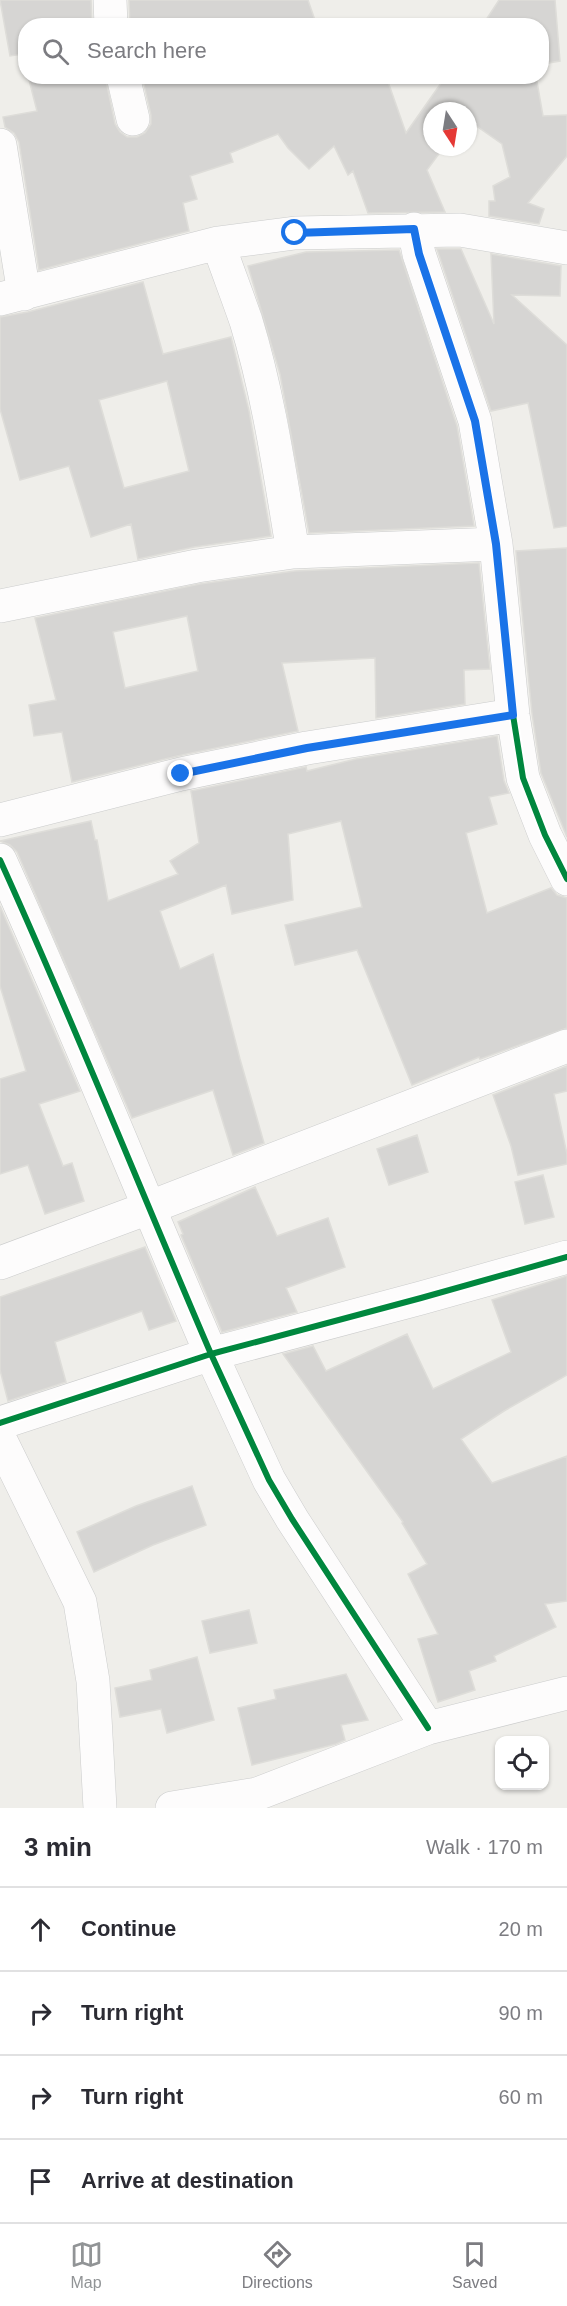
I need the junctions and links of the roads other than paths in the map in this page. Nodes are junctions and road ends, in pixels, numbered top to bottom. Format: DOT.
graph roads {
  1 [pos="110,0"];
  2 [pos="111,18"];
  3 [pos="125,84"];
  4 [pos="134,119"];
  5 [pos="0,145"];
  6 [pos="414,229"];
  7 [pos="218,243"];
  8 [pos="567,248"];
  9 [pos="12,296"];
  10 [pos="496,544"];
  11 [pos="293,552"];
  12 [pos="0,606"];
  13 [pos="513,715"];
  14 [pos="0,820"];
  15 [pos="0,860"];
  16 [pos="567,879"];
  17 [pos="567,1046"];
  18 [pos="148,1208"];
  19 [pos="567,1257"];
  20 [pos="0,1263"];
  21 [pos="210,1354"];
  22 [pos="0,1423"];
  23 [pos="0,1439"];
  24 [pos="567,1693"];
  25 [pos="428,1728"];
  26 [pos="100,1808"];
  27 [pos="172,1808"];
  1 -- 2 [label="street"];
  3 -- 4 [label="street"];
  5 -- 9 [label="street"];
  6 -- 7 [label="street"];
  6 -- 8 [label="street"];
  6 -- 10 [label="street"];
  7 -- 9 [label="street"];
  7 -- 11 [label="street"];
  10 -- 11 [label="street"];
  10 -- 13 [label="street"];
  11 -- 12 [label="street"];
  13 -- 14 [label="street"];
  13 -- 16 [label="street"];
  15 -- 18 [label="street"];
  17 -- 18 [label="street"];
  18 -- 20 [label="street"];
  18 -- 21 [label="street"];
  19 -- 21 [label="street"];
  21 -- 22 [label="street"];
  21 -- 25 [label="street"];
  23 -- 26 [label="street"];
  24 -- 25 [label="street"];
  25 -- 27 [label="street"];
}
